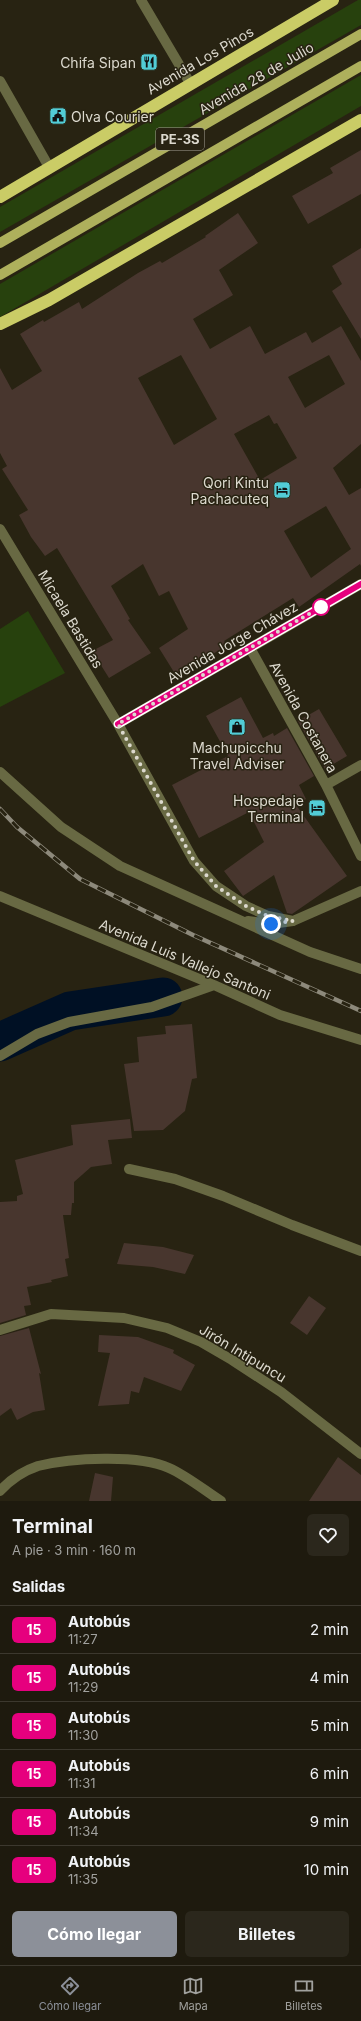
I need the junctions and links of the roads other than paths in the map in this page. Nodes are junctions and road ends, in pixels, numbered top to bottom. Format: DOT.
graph roads {
  1 [pos="141,0"];
  2 [pos="333,0"];
  3 [pos="361,34"];
  4 [pos="361,66"];
  5 [pos="0,81"];
  6 [pos="190,83"];
  7 [pos="361,120"];
  8 [pos="50,167"];
  9 [pos="0,197"];
  10 [pos="0,243"];
  11 [pos="0,275"];
  12 [pos="0,324"];
  13 [pos="0,529"];
  14 [pos="361,584"];
  15 [pos="250,648"];
  16 [pos="118,724"];
  17 [pos="361,765"];
  18 [pos="0,772"];
  19 [pos="326,785"];
  20 [pos="361,856"];
  21 [pos="361,891"];
  22 [pos="0,896"];
  23 [pos="238,920"];
  24 [pos="293,921"];
  25 [pos="361,969"];
  26 [pos="214,985"];
  27 [pos="361,1040"];
  28 [pos="0,1056"];
  29 [pos="129,1169"];
  30 [pos="361,1251"];
  31 [pos="0,1330"];
  32 [pos="361,1454"];
  33 [pos="0,1491"];
  34 [pos="220,1501"];
  1 -- 6 [label="street"];
  2 -- 6 [label="highway, Avenida Los Pinos"];
  3 -- 10 [label="main road, Avenida 28 de Julio / PE-3S"];
  4 -- 11 [label="main road, PE-3S"];
  5 -- 8 [label="street"];
  6 -- 8 [label="highway, Avenida Los Pinos"];
  7 -- 12 [label="highway"];
  8 -- 9 [label="highway, Avenida Los Pinos"];
  13 -- 16 [label="street, Micaela Bastidas"];
  14 -- 15 [label="street, Avenida Jorge Chávez"];
  15 -- 16 [label="street, Avenida Jorge Chávez"];
  15 -- 19 [label="street, Avenida Costanera"];
  16 -- 24 [label="street, Micaela Bastidas"];
  17 -- 19 [label="street, Avenida Costanera"];
  18 -- 23 [label="street"];
  19 -- 20 [label="street"];
  21 -- 24 [label="street"];
  22 -- 26 [label="street, Avenida Luis Vallejo Santoni"];
  23 -- 24 [label="street"];
  23 -- 25 [label="street"];
  26 -- 27 [label="street, Avenida Luis Vallejo Santoni"];
  26 -- 28 [label="street"];
  29 -- 30 [label="street"];
  31 -- 32 [label="street, Jirón Intipuncu"];
  33 -- 34 [label="street"];
}
